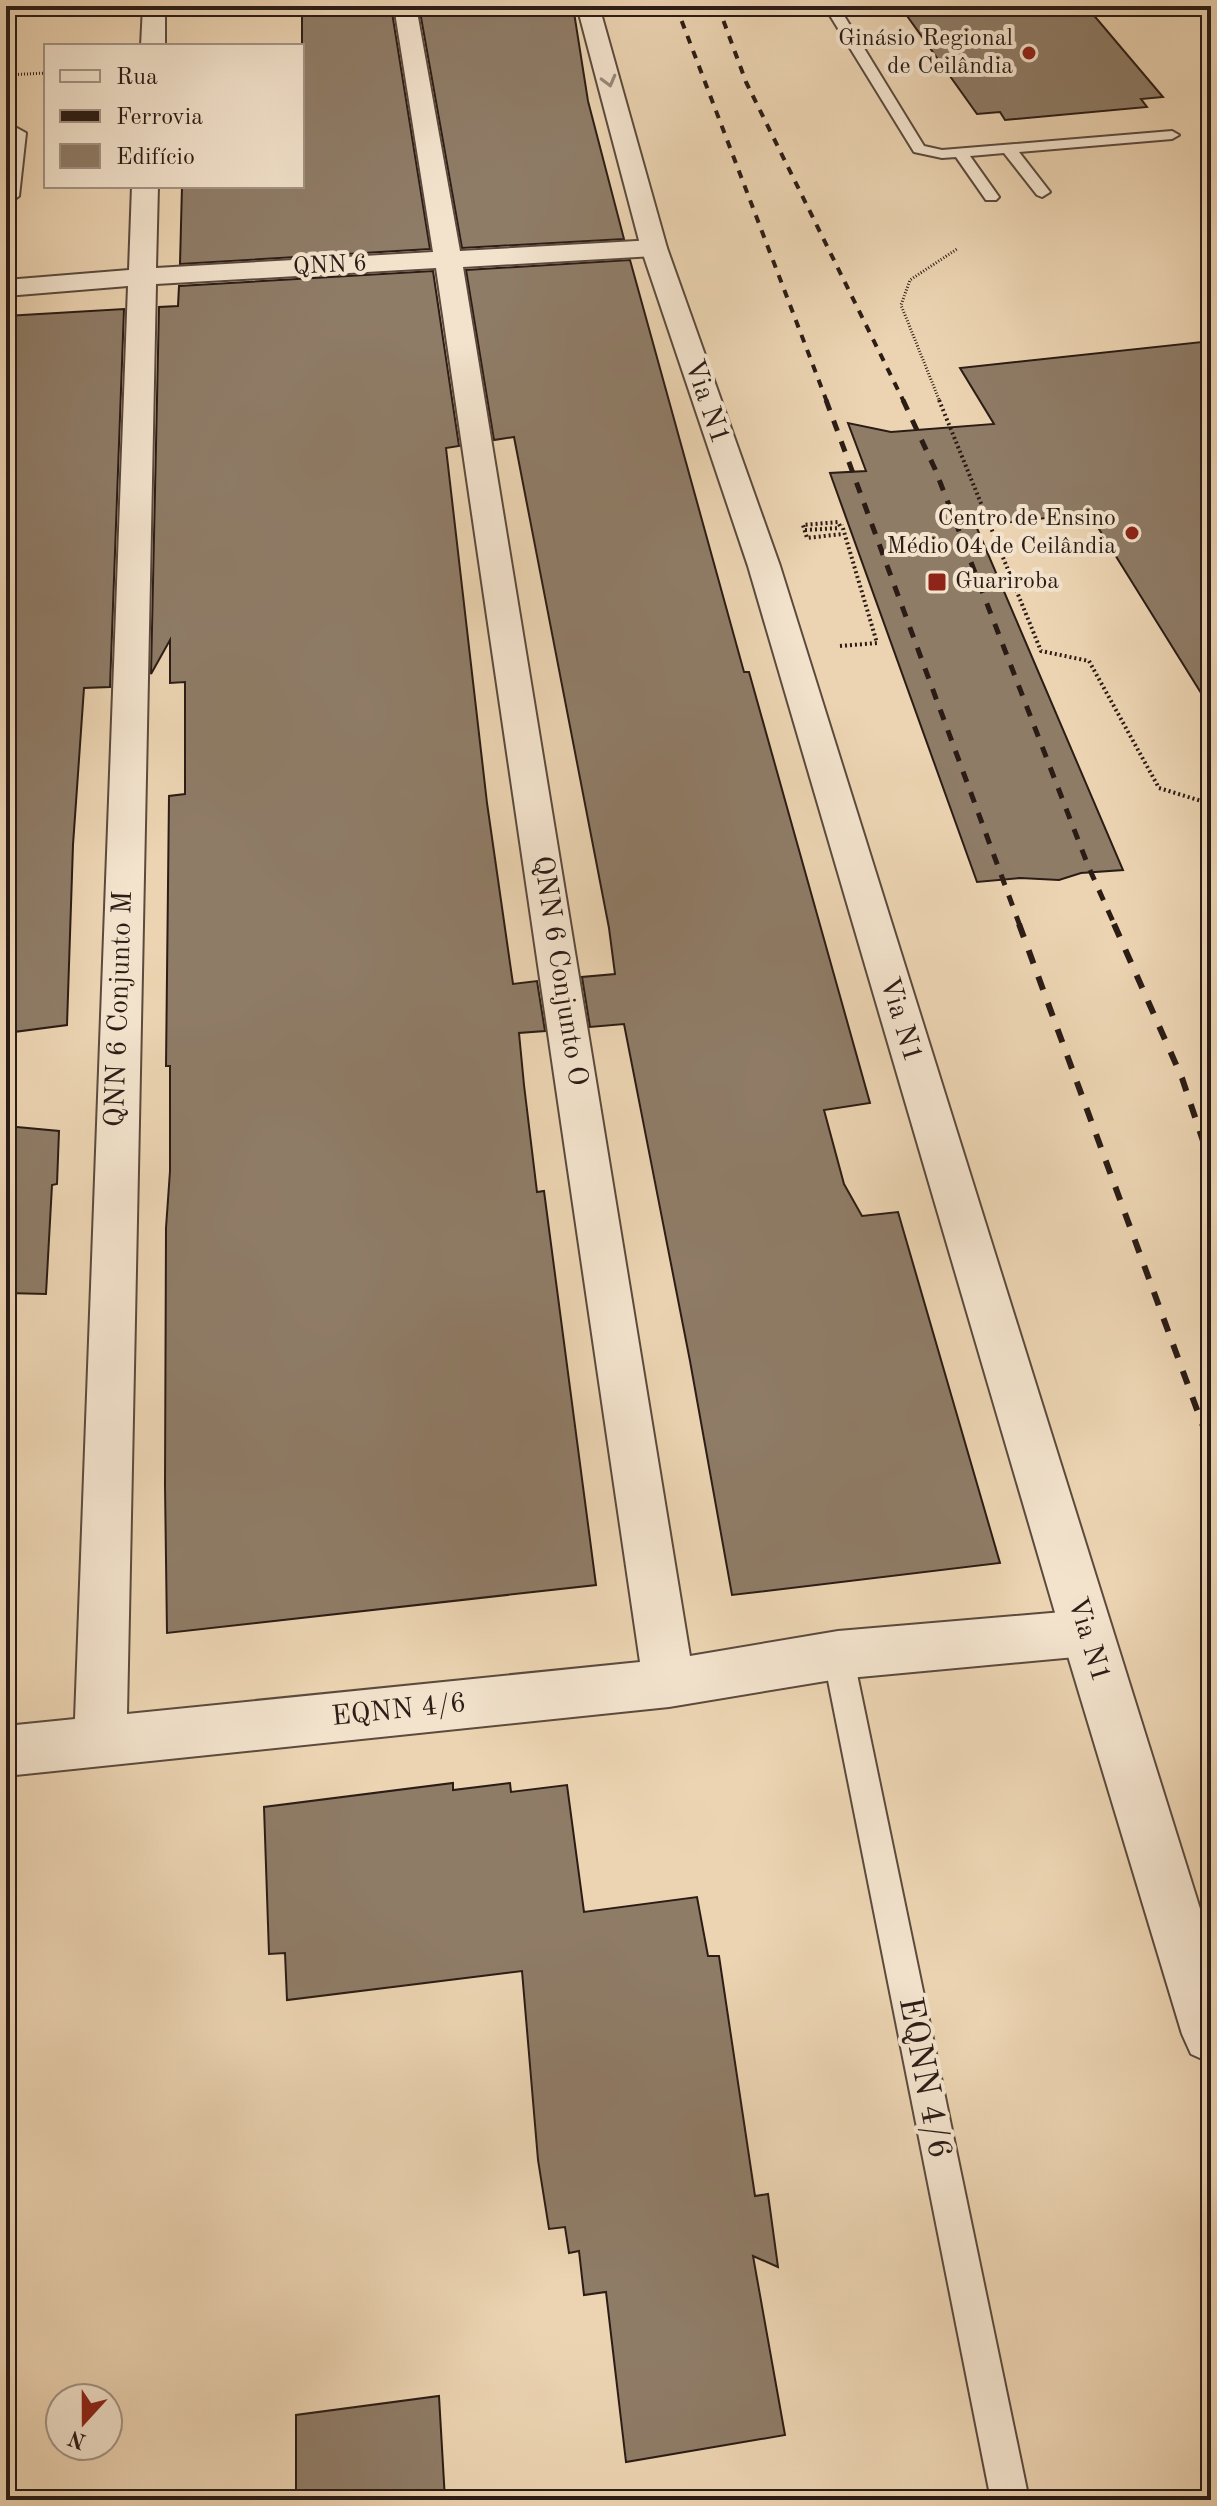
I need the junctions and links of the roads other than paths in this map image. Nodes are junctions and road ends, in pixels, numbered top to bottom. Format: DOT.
graph roads {
  1 [pos="154,6"];
  2 [pos="405,6"];
  3 [pos="588,6"];
  4 [pos="833,9"];
  5 [pos="153,44"];
  6 [pos="6,126"];
  7 [pos="1172,135"];
  8 [pos="1008,148"];
  9 [pos="960,152"];
  10 [pos="145,188"];
  11 [pos="1042,192"];
  12 [pos="991,197"];
  13 [pos="6,201"];
  14 [pos="654,248"];
  15 [pos="448,259"];
  16 [pos="140,277"];
  17 [pos="6,288"];
  18 [pos="1086,1633"];
  19 [pos="838,1655"];
  20 [pos="669,1683"];
  21 [pos="100,1741"];
  22 [pos="6,1751"];
  23 [pos="1211,2034"];
  24 [pos="1010,2500"];
  1 -- 5 [label="street"];
  2 -- 15 [label="street, QNN 6 Conjunto O"];
  3 -- 14 [label="street, Via N1, one-way"];
  4 -- 9 [label="lane"];
  6 -- 13 [label="lane"];
  7 -- 8 [label="lane"];
  8 -- 9 [label="lane"];
  8 -- 11 [label="lane"];
  9 -- 12 [label="lane"];
  10 -- 16 [label="street, QNN 6 Conjunto M"];
  14 -- 15 [label="street, QNN 6"];
  14 -- 18 [label="street, Via N1"];
  15 -- 16 [label="street, QNN 6"];
  15 -- 20 [label="street, QNN 6 Conjunto O"];
  16 -- 17 [label="street, QNN 6"];
  16 -- 21 [label="street, QNN 6 Conjunto M"];
  18 -- 19 [label="street, EQNN 4/6"];
  18 -- 23 [label="street, Via N1"];
  19 -- 20 [label="street, EQNN 4/6"];
  19 -- 24 [label="lane, EQNN 4/6"];
  20 -- 21 [label="street, EQNN 4/6"];
  21 -- 22 [label="street, EQNN 4/6"];
}
